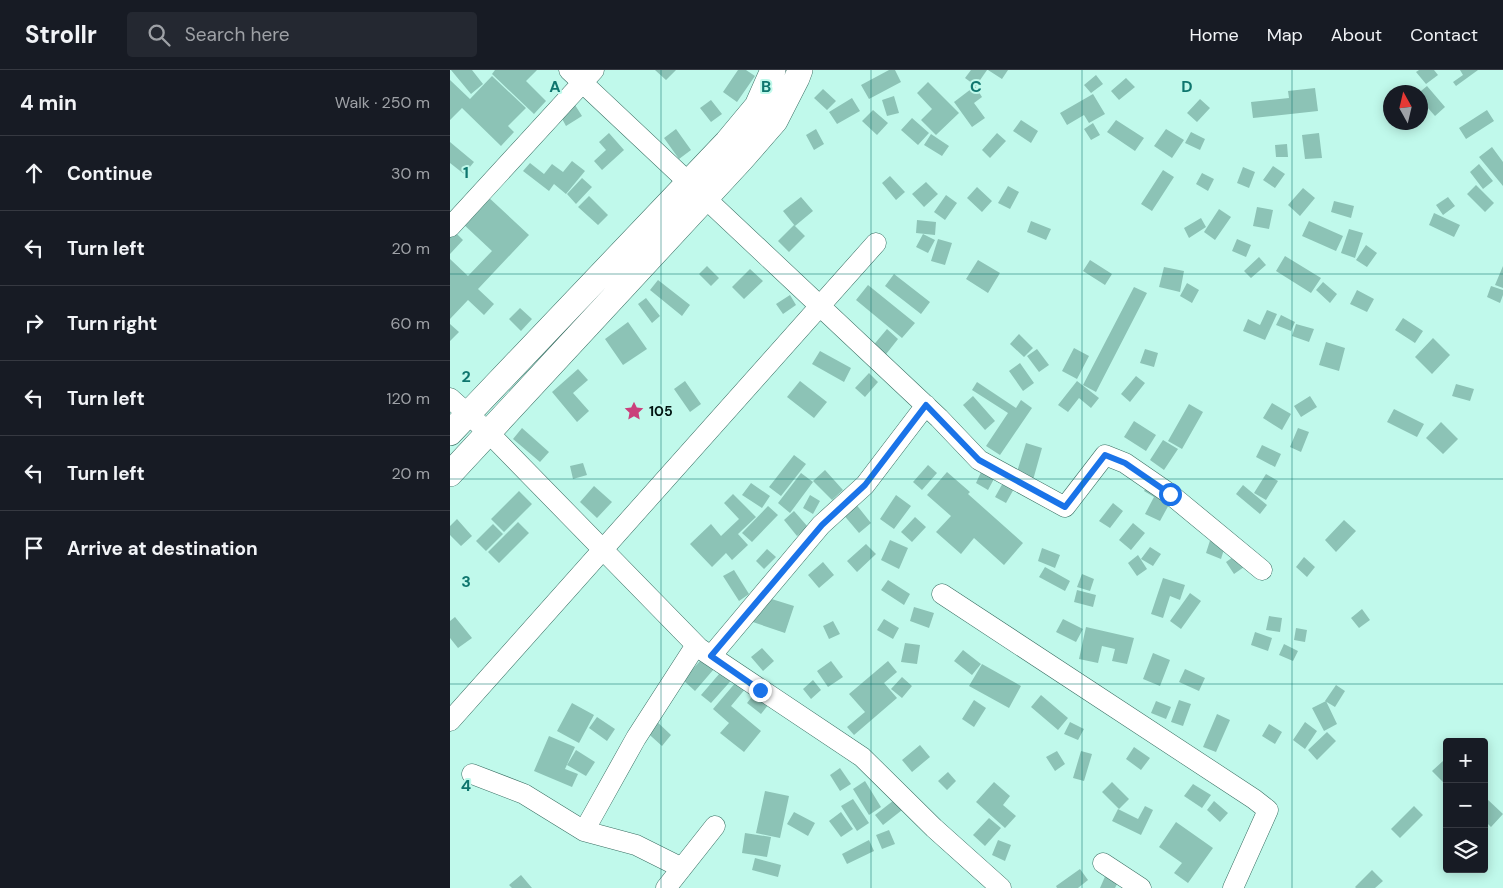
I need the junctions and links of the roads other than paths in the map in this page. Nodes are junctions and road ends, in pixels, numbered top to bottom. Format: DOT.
graph roads {
  1 [pos="773,70"];
  2 [pos="800,70"];
  3 [pos="582,74"];
  4 [pos="697,190"];
  5 [pos="450,227"];
  6 [pos="876,244"];
  7 [pos="821,306"];
  8 [pos="926,405"];
  9 [pos="459,406"];
  10 [pos="488,432"];
  11 [pos="450,433"];
  12 [pos="450,474"];
  13 [pos="603,550"];
  14 [pos="1262,570"];
  15 [pos="942,594"];
  16 [pos="704,651"];
  17 [pos="450,720"];
  18 [pos="472,774"];
  19 [pos="715,826"];
  20 [pos="584,831"];
  21 [pos="1103,864"];
  22 [pos="682,868"];
  23 [pos="666,888"];
  24 [pos="1001,888"];
  25 [pos="1141,888"];
  26 [pos="1233,888"];
  1 -- 4 [label="street"];
  2 -- 4 [label="street"];
  3 -- 4 [label="street"];
  3 -- 5 [label="street"];
  4 -- 7 [label="street"];
  4 -- 9 [label="street"];
  4 -- 10 [label="street"];
  6 -- 7 [label="street"];
  7 -- 8 [label="street"];
  7 -- 13 [label="street"];
  8 -- 14 [label="street"];
  8 -- 16 [label="street"];
  9 -- 10 [label="street"];
  9 -- 11 [label="street"];
  10 -- 12 [label="street"];
  10 -- 13 [label="street"];
  13 -- 16 [label="street"];
  13 -- 17 [label="street"];
  15 -- 26 [label="street"];
  16 -- 20 [label="street"];
  16 -- 24 [label="street"];
  18 -- 20 [label="street"];
  19 -- 22 [label="street"];
  20 -- 22 [label="street"];
  21 -- 25 [label="street"];
  22 -- 23 [label="street"];
}
